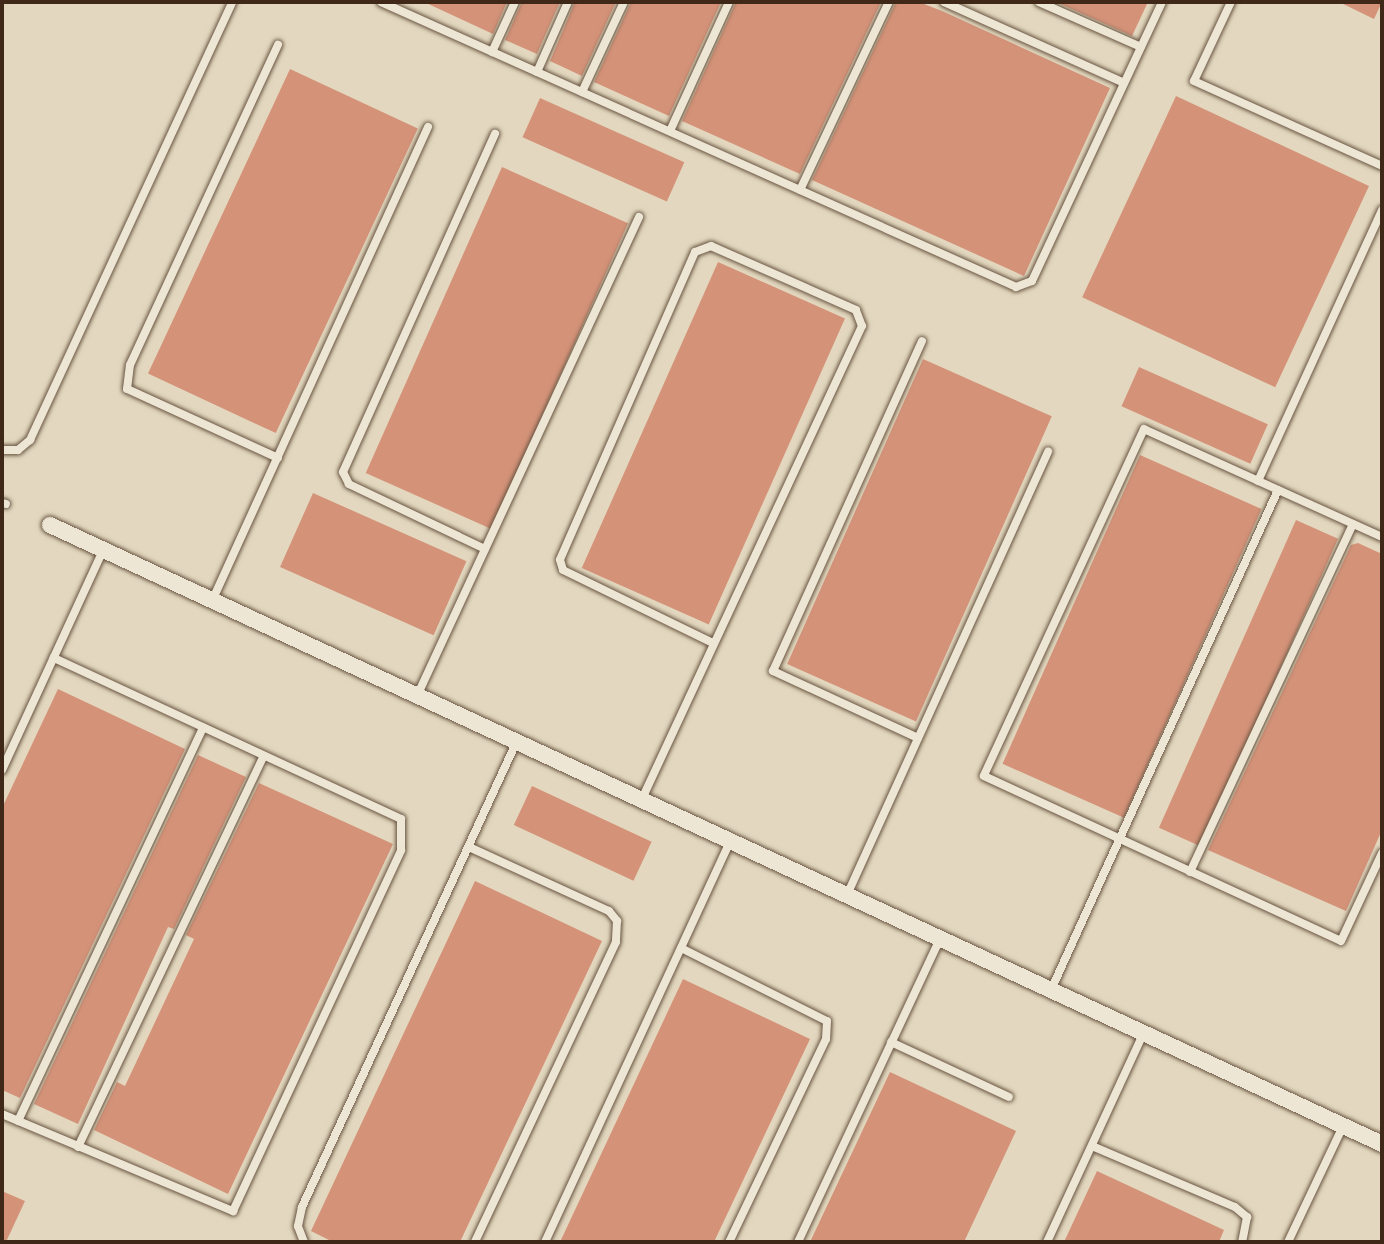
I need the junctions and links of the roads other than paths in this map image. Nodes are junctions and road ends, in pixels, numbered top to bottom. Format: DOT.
graph roads {
  1 [pos="232,2"];
  2 [pos="381,2"];
  3 [pos="515,2"];
  4 [pos="568,2"];
  5 [pos="624,2"];
  6 [pos="729,2"];
  7 [pos="889,2"];
  8 [pos="944,2"];
  9 [pos="1039,2"];
  10 [pos="1161,2"];
  11 [pos="1231,2"];
  12 [pos="398,5"];
  13 [pos="278,44"];
  14 [pos="1141,47"];
  15 [pos="492,52"];
  16 [pos="537,72"];
  17 [pos="1124,83"];
  18 [pos="582,92"];
  19 [pos="428,127"];
  20 [pos="670,131"];
  21 [pos="495,134"];
  22 [pos="1382,166"];
  23 [pos="800,190"];
  24 [pos="1382,210"];
  25 [pos="639,217"];
  26 [pos="922,341"];
  27 [pos="2,450"];
  28 [pos="1048,451"];
  29 [pos="278,458"];
  30 [pos="1258,481"];
  31 [pos="1278,490"];
  32 [pos="1353,524"];
  33 [pos="50,525"];
  34 [pos="1382,537"];
  35 [pos="485,549"];
  36 [pos="103,550"];
  37 [pos="212,602"];
  38 [pos="713,643"];
  39 [pos="54,658"];
  40 [pos="417,697"];
  41 [pos="203,727"];
  42 [pos="918,738"];
  43 [pos="516,743"];
  44 [pos="264,756"];
  45 [pos="2,770"];
  46 [pos="641,801"];
  47 [pos="1121,839"];
  48 [pos="730,842"];
  49 [pos="469,847"];
  50 [pos="1382,853"];
  51 [pos="1190,872"];
  52 [pos="846,896"];
  53 [pos="940,939"];
  54 [pos="681,948"];
  55 [pos="1051,991"];
  56 [pos="1143,1034"];
  57 [pos="891,1042"];
  58 [pos="1009,1097"];
  59 [pos="2,1114"];
  60 [pos="18,1121"];
  61 [pos="1343,1126"];
  62 [pos="1382,1144"];
  63 [pos="1092,1146"];
  64 [pos="78,1147"];
  65 [pos="304,1242"];
  66 [pos="475,1242"];
  67 [pos="545,1242"];
  68 [pos="729,1242"];
  69 [pos="798,1242"];
  70 [pos="1047,1242"];
  71 [pos="1242,1242"];
  72 [pos="1288,1242"];
  1 -- 27 [label="lane"];
  2 -- 12 [label="lane"];
  3 -- 15 [label="lane"];
  4 -- 16 [label="lane"];
  5 -- 18 [label="lane"];
  6 -- 20 [label="lane"];
  7 -- 23 [label="lane"];
  8 -- 17 [label="lane"];
  9 -- 14 [label="lane"];
  10 -- 14 [label="lane"];
  11 -- 22 [label="lane"];
  12 -- 15 [label="lane"];
  13 -- 29 [label="lane"];
  14 -- 17 [label="lane"];
  15 -- 16 [label="lane"];
  16 -- 18 [label="lane"];
  17 -- 23 [label="lane"];
  18 -- 20 [label="lane"];
  19 -- 29 [label="lane"];
  20 -- 23 [label="lane"];
  21 -- 35 [label="lane"];
  24 -- 30 [label="lane"];
  25 -- 35 [label="lane"];
  26 -- 42 [label="lane"];
  28 -- 42 [label="lane"];
  29 -- 37 [label="lane"];
  30 -- 31 [label="lane"];
  30 -- 47 [label="lane"];
  31 -- 32 [label="lane"];
  31 -- 47 [label="lane"];
  32 -- 34 [label="lane"];
  32 -- 51 [label="lane"];
  33 -- 36 [label="street"];
  35 -- 40 [label="lane"];
  36 -- 37 [label="street"];
  36 -- 39 [label="lane"];
  37 -- 40 [label="street"];
  38 -- 38 [label="lane"];
  38 -- 46 [label="lane"];
  39 -- 41 [label="lane"];
  39 -- 45 [label="lane"];
  40 -- 43 [label="street"];
  41 -- 44 [label="lane"];
  41 -- 60 [label="lane"];
  42 -- 52 [label="lane"];
  43 -- 46 [label="street"];
  43 -- 49 [label="lane"];
  44 -- 64 [label="lane"];
  44 -- 64 [label="lane"];
  46 -- 48 [label="street"];
  47 -- 51 [label="lane"];
  47 -- 55 [label="lane"];
  48 -- 52 [label="street"];
  48 -- 54 [label="lane"];
  49 -- 65 [label="lane"];
  49 -- 66 [label="lane"];
  50 -- 51 [label="lane"];
  52 -- 53 [label="street"];
  53 -- 55 [label="street"];
  53 -- 57 [label="lane"];
  54 -- 67 [label="lane"];
  54 -- 68 [label="lane"];
  55 -- 56 [label="street"];
  56 -- 61 [label="street"];
  56 -- 63 [label="lane"];
  57 -- 58 [label="lane"];
  57 -- 69 [label="lane"];
  59 -- 60 [label="lane"];
  60 -- 64 [label="lane"];
  61 -- 62 [label="street"];
  61 -- 72 [label="lane"];
  63 -- 70 [label="lane"];
  63 -- 71 [label="lane"];
}
